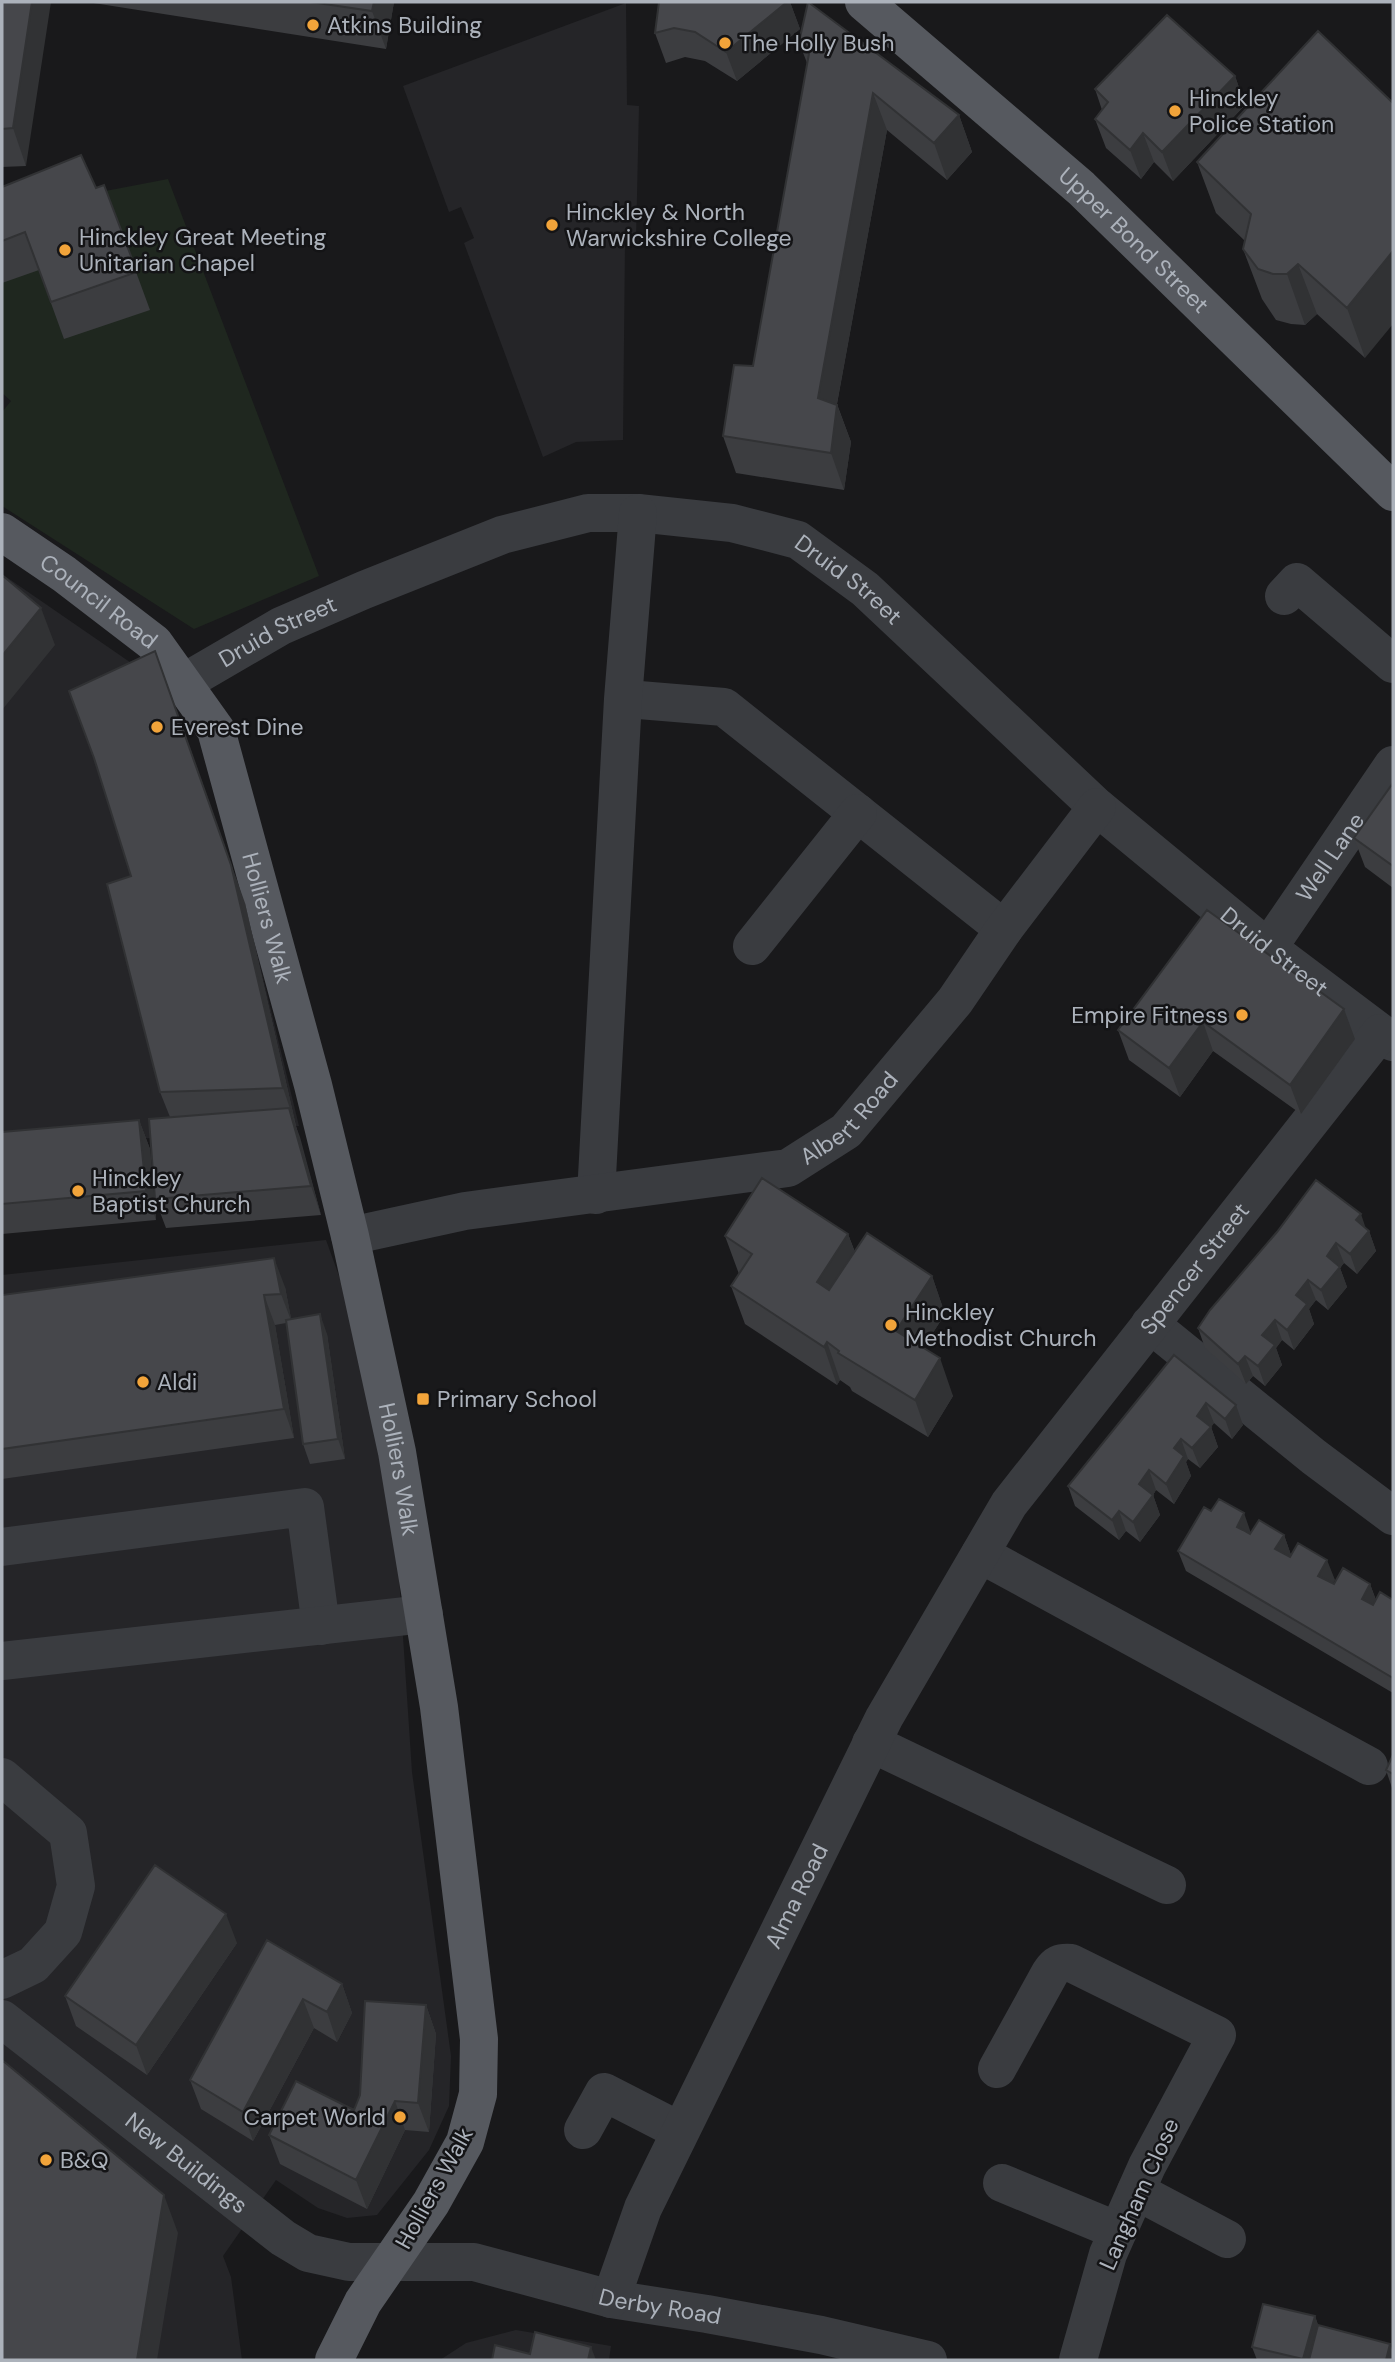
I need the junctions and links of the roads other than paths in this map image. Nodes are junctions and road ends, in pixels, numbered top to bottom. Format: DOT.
graph roads {
  1 [pos="864,2"];
  2 [pos="1393,492"];
  3 [pos="638,513"];
  4 [pos="2,532"];
  5 [pos="1284,596"];
  6 [pos="1393,664"];
  7 [pos="183,683"];
  8 [pos="639,700"];
  9 [pos="1393,765"];
  10 [pos="1097,807"];
  11 [pos="858,813"];
  12 [pos="1004,929"];
  13 [pos="752,946"];
  14 [pos="1268,948"];
  15 [pos="1386,1038"];
  16 [pos="596,1195"];
  17 [pos="350,1237"];
  18 [pos="1150,1324"];
  19 [pos="1009,1504"];
  20 [pos="1393,1516"];
  21 [pos="2,1547"];
  22 [pos="980,1554"];
  23 [pos="424,1614"];
  24 [pos="321,1626"];
  25 [pos="2,1661"];
  26 [pos="871,1743"];
  27 [pos="1370,1766"];
  28 [pos="2,1777"];
  29 [pos="1167,1885"];
  30 [pos="2,1980"];
  31 [pos="2,2019"];
  32 [pos="997,2069"];
  33 [pos="583,2130"];
  34 [pos="680,2132"];
  35 [pos="1002,2183"];
  36 [pos="1136,2192"];
  37 [pos="1118,2231"];
  38 [pos="1227,2239"];
  39 [pos="392,2261"];
  40 [pos="611,2299"];
  41 [pos="818,2348"];
  42 [pos="334,2360"];
  43 [pos="928,2360"];
  44 [pos="1078,2360"];
  1 -- 2 [label="main road, Upper Bond Street"];
  3 -- 7 [label="street, Druid Street"];
  3 -- 10 [label="street, Druid Street"];
  3 -- 16 [label="street"];
  4 -- 7 [label="main road, Council Road"];
  5 -- 6 [label="street"];
  7 -- 17 [label="main road, Holliers Walk"];
  8 -- 11 [label="street"];
  9 -- 14 [label="street, Well Lane"];
  10 -- 12 [label="street, Albert Road"];
  10 -- 14 [label="street, Druid Street"];
  11 -- 12 [label="street"];
  11 -- 13 [label="street"];
  12 -- 16 [label="street, Albert Road"];
  14 -- 15 [label="street, Druid Street"];
  15 -- 18 [label="street, Spencer Street"];
  16 -- 17 [label="street, Albert Road"];
  17 -- 23 [label="main road, Holliers Walk"];
  18 -- 19 [label="street, Spencer Street"];
  18 -- 20 [label="street"];
  19 -- 22 [label="street, Alma Road"];
  21 -- 24 [label="street"];
  22 -- 26 [label="street, Alma Road"];
  22 -- 27 [label="street"];
  23 -- 24 [label="street"];
  23 -- 39 [label="main road, Holliers Walk"];
  24 -- 25 [label="street"];
  26 -- 29 [label="street"];
  26 -- 34 [label="street, Alma Road"];
  28 -- 30 [label="street"];
  31 -- 39 [label="street, New Buildings"];
  32 -- 36 [label="street, Langham Close"];
  33 -- 34 [label="street"];
  34 -- 40 [label="street, Alma Road"];
  35 -- 37 [label="street"];
  36 -- 37 [label="street, Langham Close"];
  36 -- 38 [label="street"];
  37 -- 44 [label="street, Langham Close"];
  39 -- 40 [label="street, Derby Road"];
  39 -- 42 [label="main road, Holliers Walk"];
  40 -- 41 [label="street, Derby Road"];
  41 -- 43 [label="street, Derby Road"];
}
